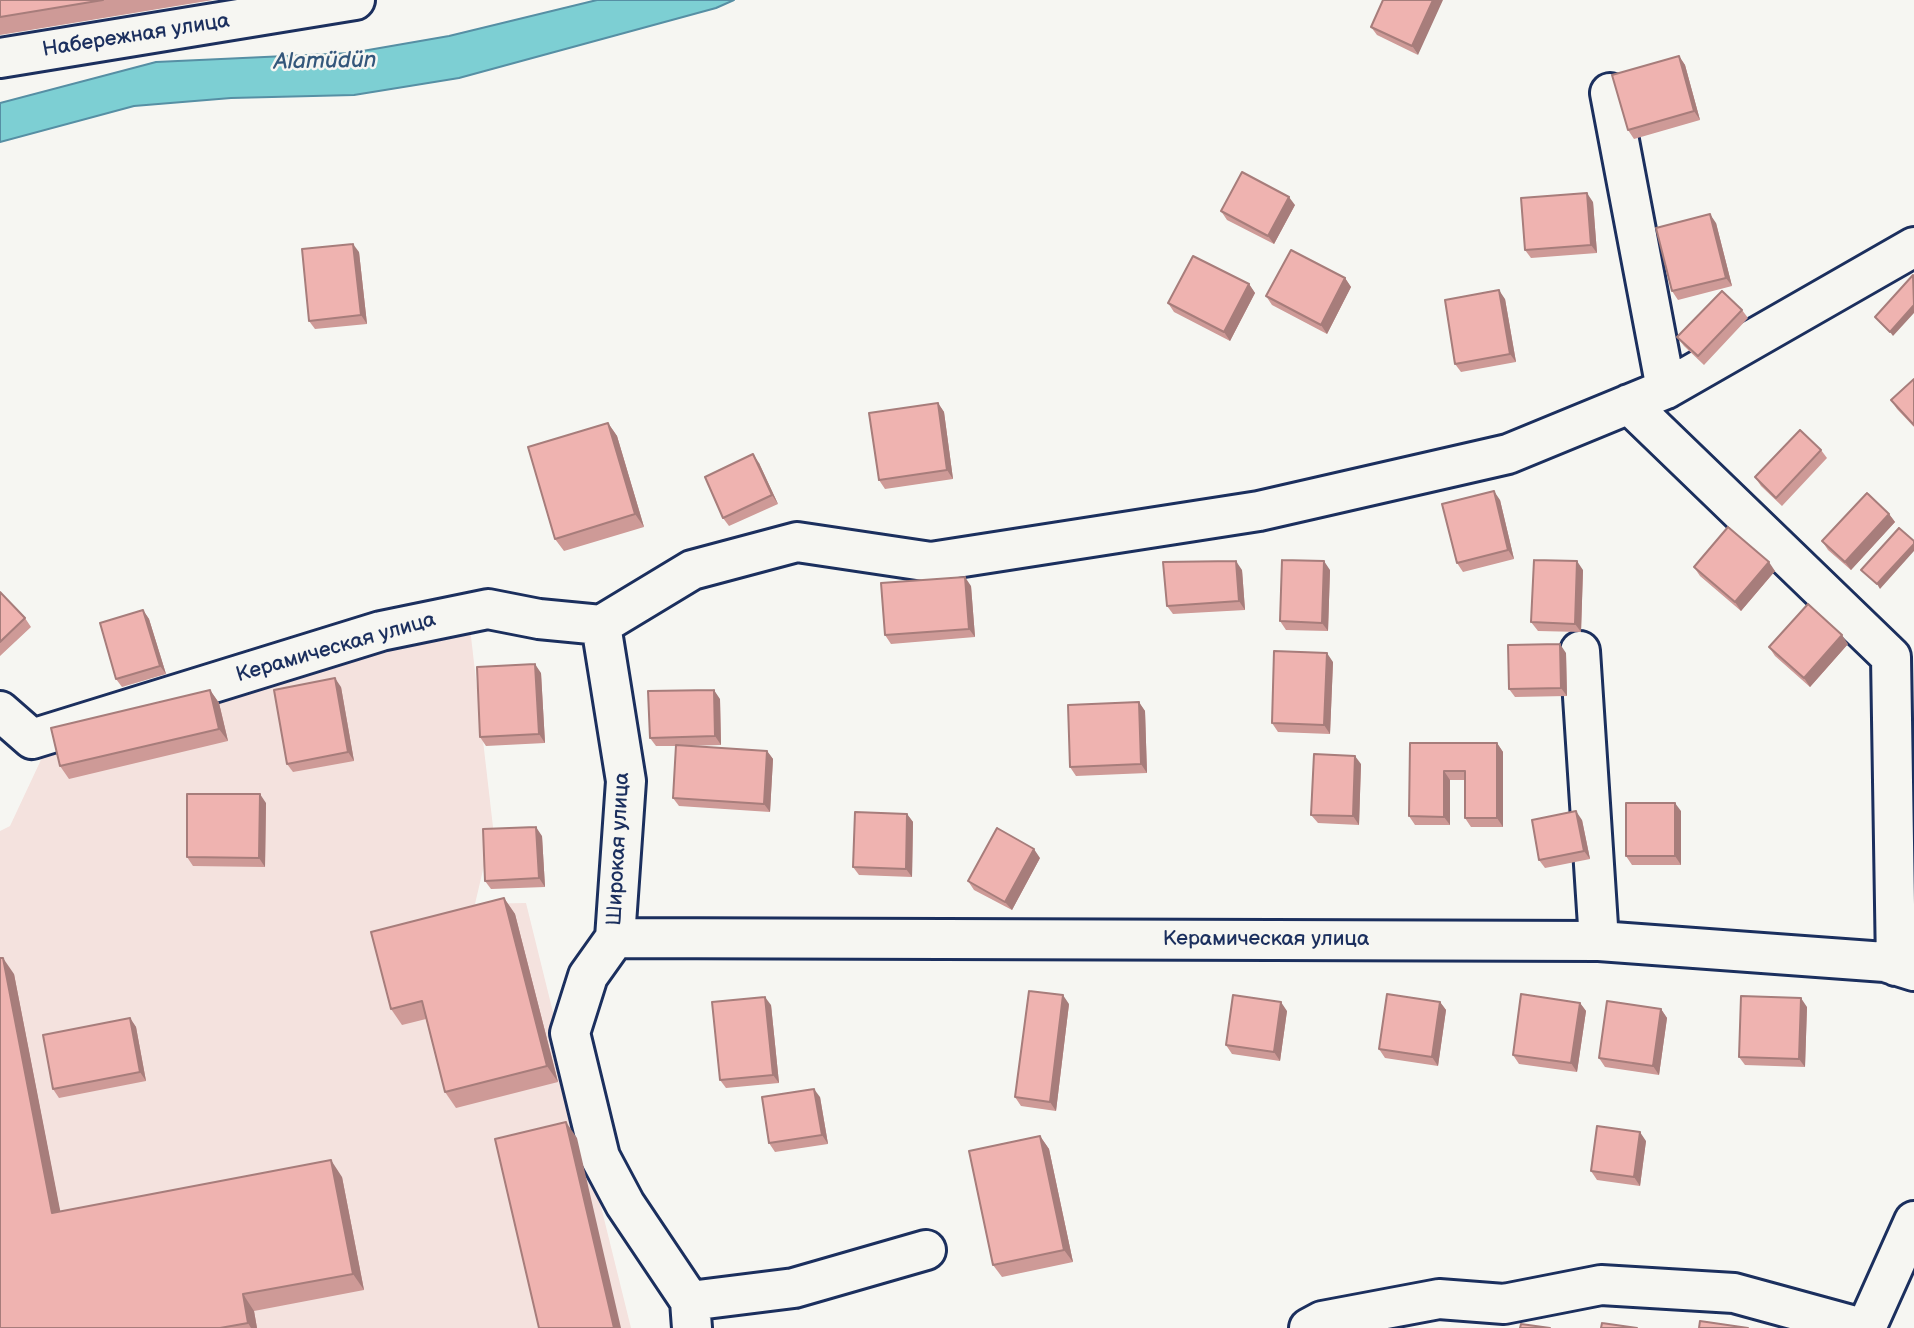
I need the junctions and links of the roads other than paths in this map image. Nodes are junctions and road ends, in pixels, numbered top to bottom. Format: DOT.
graph roads {
  1 [pos="355,0"];
  2 [pos="0,58"];
  3 [pos="1610,93"];
  4 [pos="1914,247"];
  5 [pos="1666,389"];
  6 [pos="1629,404"];
  7 [pos="601,625"];
  8 [pos="1580,651"];
  9 [pos="0,710"];
  10 [pos="615,938"];
  11 [pos="1599,941"];
  12 [pos="1905,969"];
  13 [pos="1914,1221"];
  14 [pos="926,1250"];
  15 [pos="691,1315"];
  16 [pos="1308,1328"];
  17 [pos="1864,1328"];
  1 -- 2 [label="street, Набережная улица"];
  3 -- 5 [label="street"];
  4 -- 5 [label="street"];
  5 -- 6 [label="street"];
  6 -- 7 [label="street"];
  6 -- 12 [label="street"];
  7 -- 9 [label="street, Керамическая улица"];
  7 -- 10 [label="street, Широкая улица"];
  8 -- 11 [label="street"];
  10 -- 11 [label="street, Керамическая улица"];
  10 -- 15 [label="street, Широкая улица"];
  11 -- 12 [label="street, Керамическая улица"];
  13 -- 17 [label="street"];
  14 -- 15 [label="street"];
  16 -- 17 [label="street"];
}
